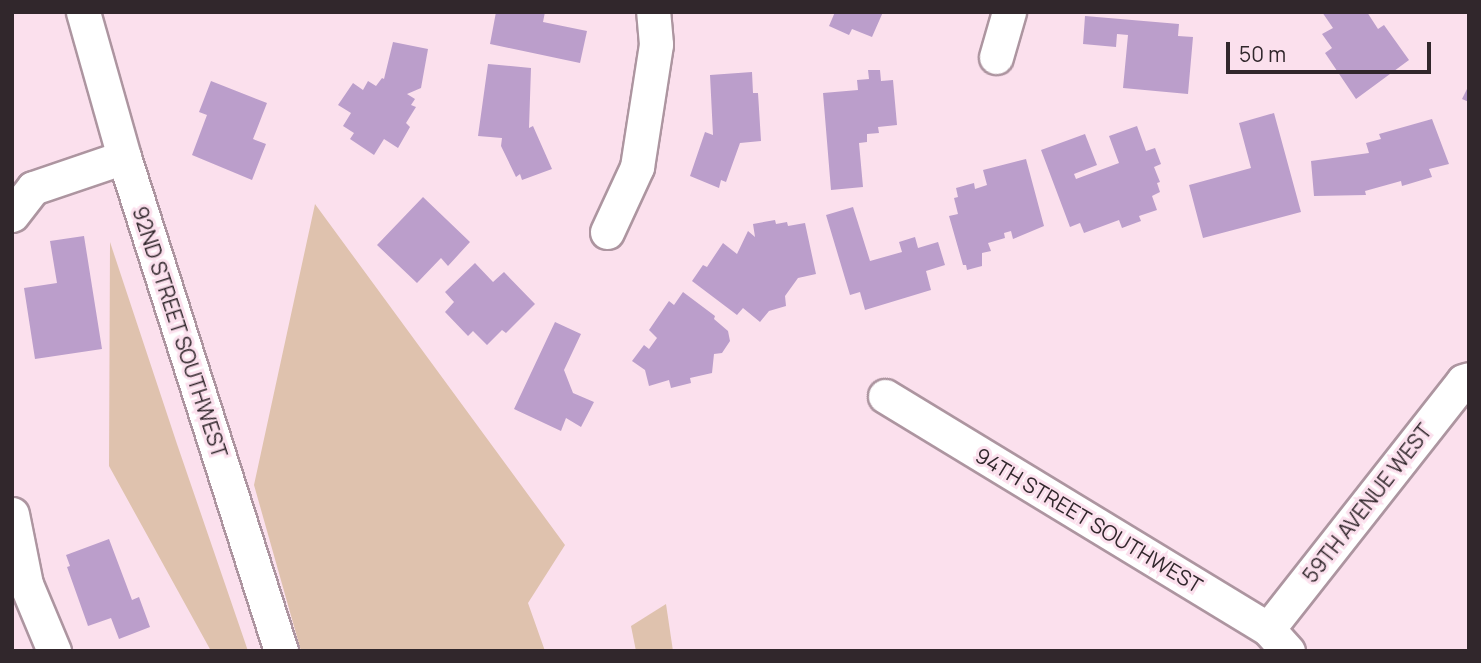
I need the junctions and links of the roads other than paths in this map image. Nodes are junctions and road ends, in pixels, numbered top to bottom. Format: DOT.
graph roads {
  1 [pos="83,12"];
  2 [pos="653,12"];
  3 [pos="1009,12"];
  4 [pos="996,57"];
  5 [pos="124,157"];
  6 [pos="12,215"];
  7 [pos="607,232"];
  8 [pos="1469,379"];
  9 [pos="884,396"];
  10 [pos="12,514"];
  11 [pos="1278,640"];
  12 [pos="54,651"];
  13 [pos="281,651"];
  1 -- 5 [label="street, 92ND STREET SOUTHWEST"];
  2 -- 7 [label="street"];
  3 -- 4 [label="street"];
  5 -- 6 [label="street"];
  5 -- 13 [label="street, 92ND STREET SOUTHWEST"];
  8 -- 11 [label="street, 59TH AVENUE WEST"];
  9 -- 11 [label="street, 94TH STREET SOUTHWEST"];
  10 -- 12 [label="street"];
}
